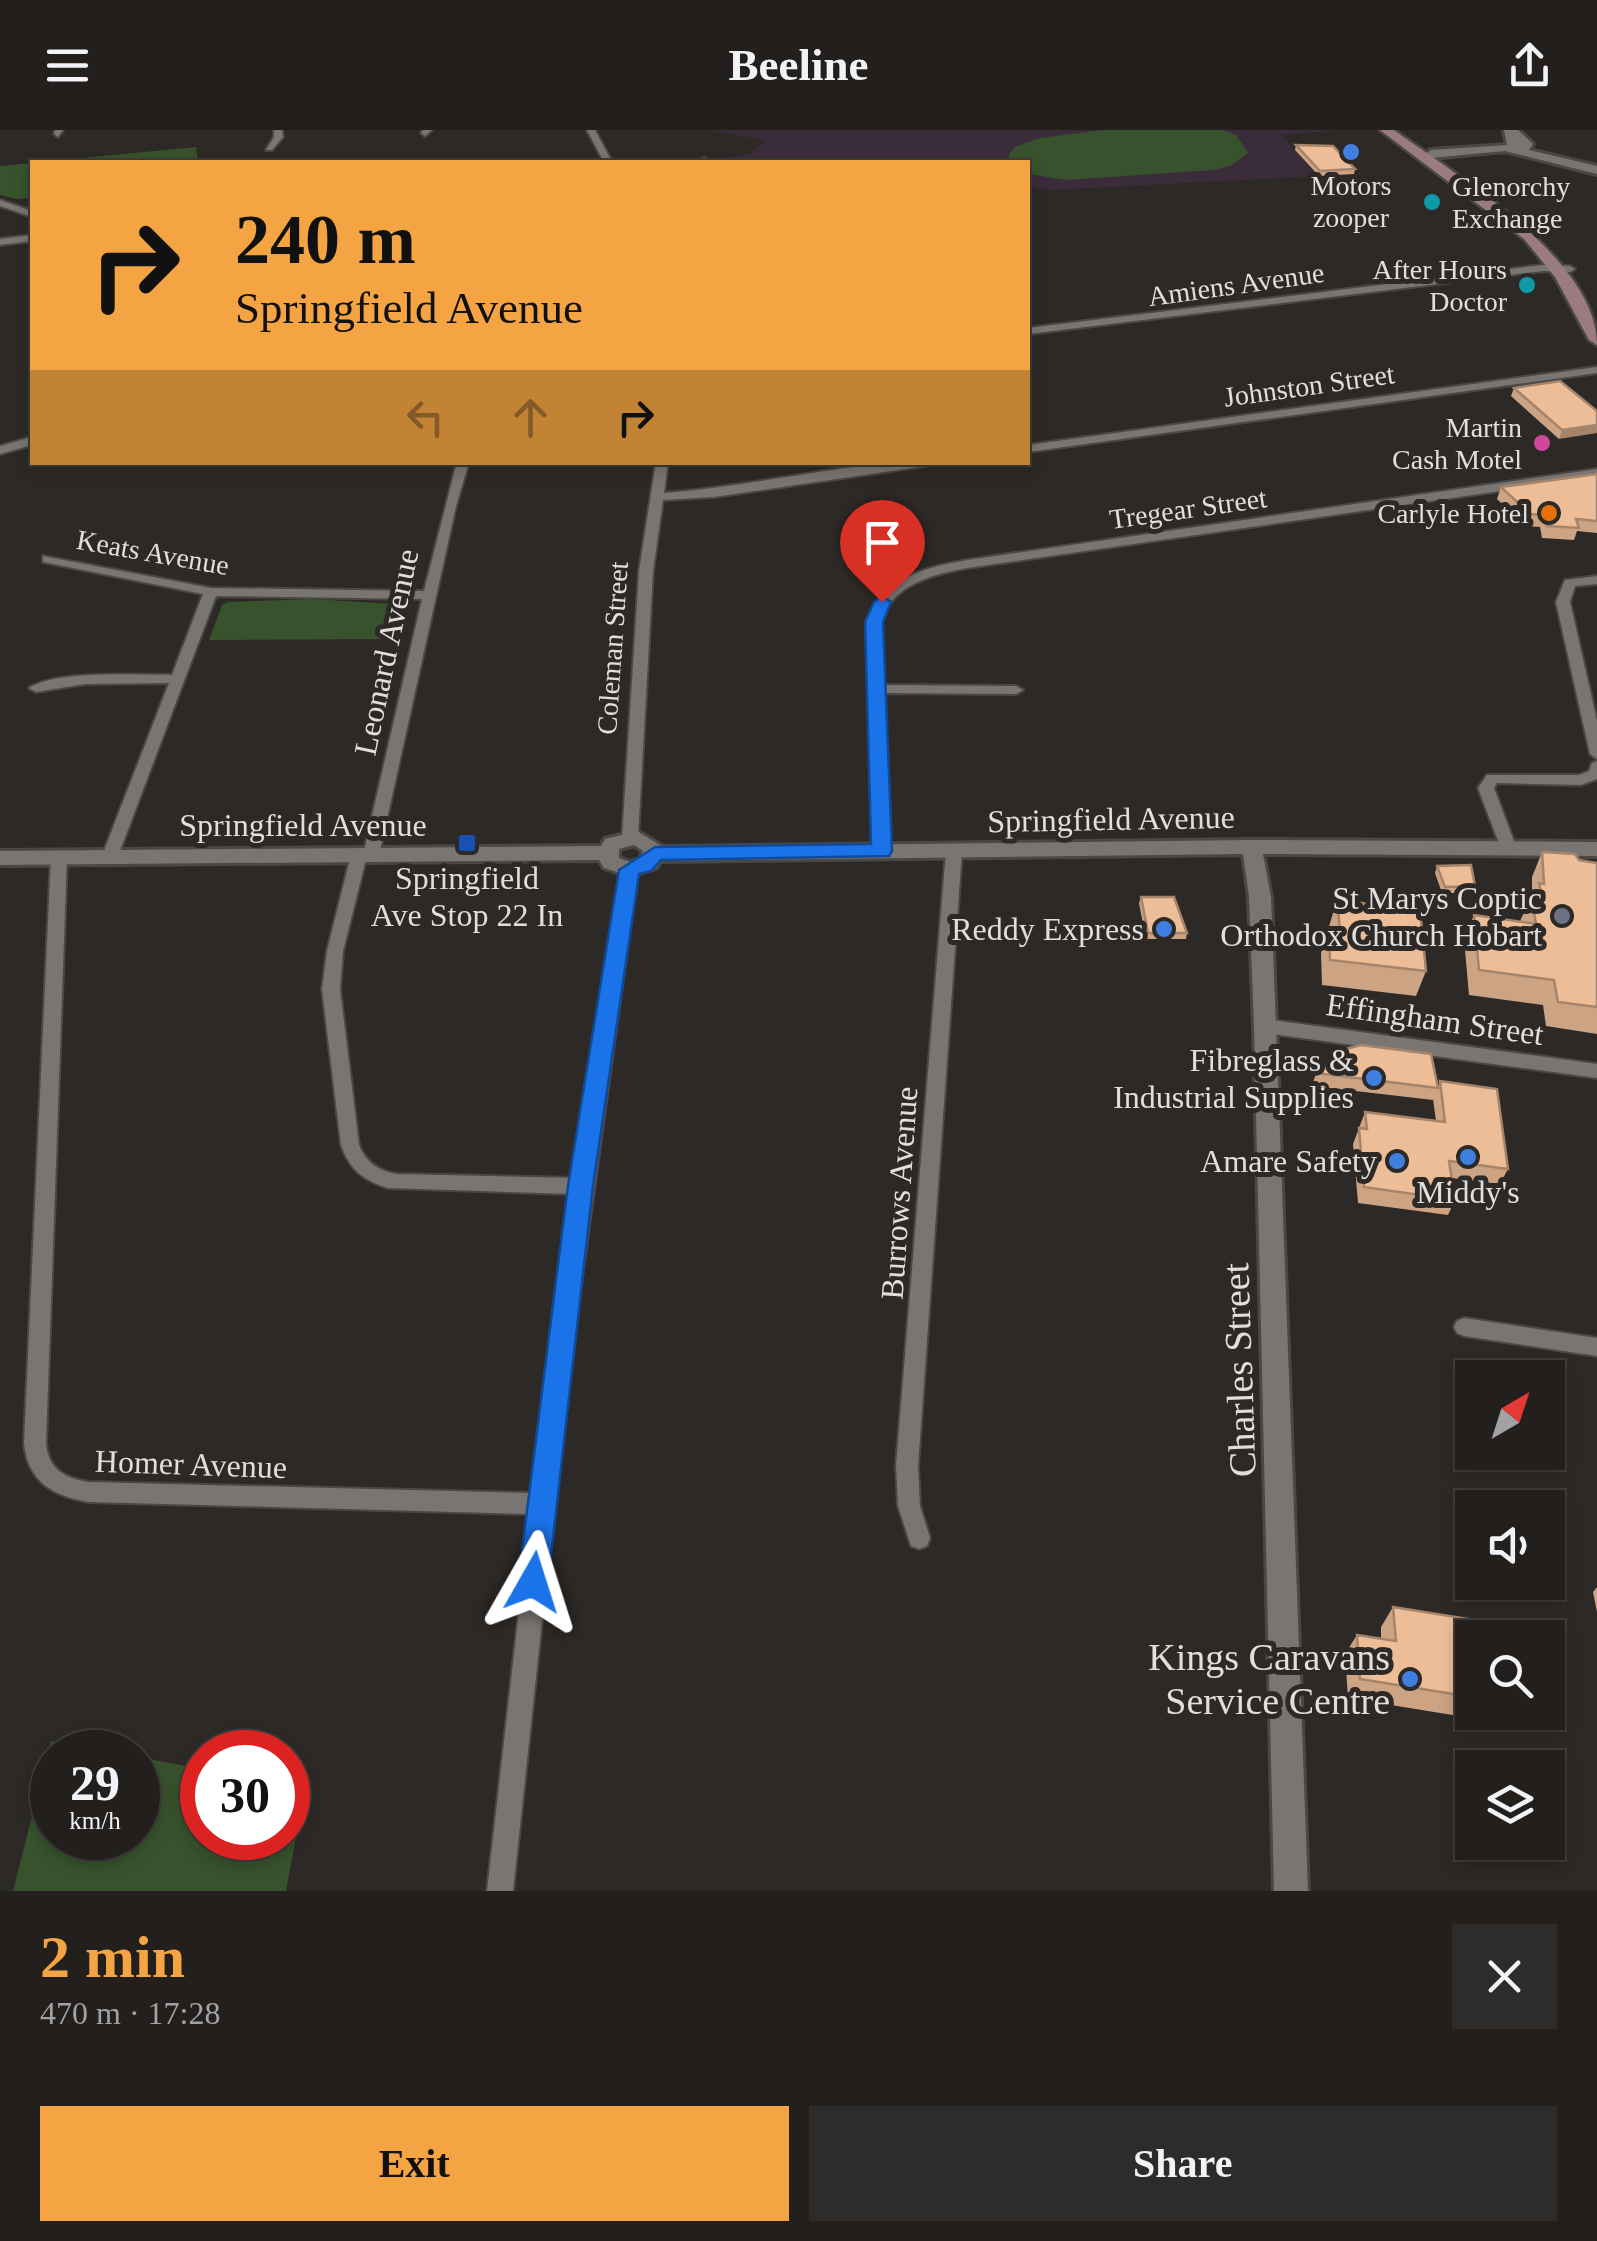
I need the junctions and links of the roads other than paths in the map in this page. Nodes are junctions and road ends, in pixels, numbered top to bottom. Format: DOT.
graph roads {
  1 [pos="278,130"];
  2 [pos="591,130"];
  3 [pos="1386,130"];
  4 [pos="1396,130"];
  5 [pos="1517,142"];
  6 [pos="270,148"];
  7 [pos="1427,155"];
  8 [pos="607,160"];
  9 [pos="1567,162"];
  10 [pos="1597,170"];
  11 [pos="0,203"];
  12 [pos="30,213"];
  13 [pos="30,238"];
  14 [pos="0,242"];
  15 [pos="1563,268"];
  16 [pos="1597,312"];
  17 [pos="1030,331"];
  18 [pos="1597,340"];
  19 [pos="1597,370"];
  20 [pos="30,442"];
  21 [pos="1030,449"];
  22 [pos="0,450"];
  23 [pos="462,465"];
  24 [pos="662,465"];
  25 [pos="905,465"];
  26 [pos="1597,473"];
  27 [pos="657,497"];
  28 [pos="48,558"];
  29 [pos="1597,580"];
  30 [pos="211,592"];
  31 [pos="429,595"];
  32 [pos="178,679"];
  33 [pos="36,688"];
  34 [pos="877,690"];
  35 [pos="1016,690"];
  36 [pos="1597,754"];
  37 [pos="1597,766"];
  38 [pos="630,838"];
  39 [pos="1252,847"];
  40 [pos="1508,847"];
  41 [pos="1597,847"];
  42 [pos="882,851"];
  43 [pos="954,852"];
  44 [pos="607,853"];
  45 [pos="655,854"];
  46 [pos="365,855"];
  47 [pos="60,856"];
  48 [pos="110,856"];
  49 [pos="0,858"];
  50 [pos="630,870"];
  51 [pos="1266,1026"];
  52 [pos="1597,1071"];
  53 [pos="581,1186"];
  54 [pos="1464,1327"];
  55 [pos="1597,1347"];
  56 [pos="541,1504"];
  57 [pos="920,1538"];
  58 [pos="500,1891"];
  59 [pos="1292,1891"];
  1 -- 6 [label="street"];
  2 -- 8 [label="street"];
  3 -- 7 [label="main road"];
  4 -- 7 [label="main road"];
  5 -- 7 [label="street"];
  5 -- 9 [label="street"];
  5 -- 9 [label="street"];
  7 -- 15 [label="main road"];
  9 -- 10 [label="street"];
  11 -- 12 [label="street"];
  13 -- 14 [label="street"];
  15 -- 16 [label="main road"];
  15 -- 17 [label="street, Amiens Avenue"];
  15 -- 18 [label="main road"];
  19 -- 21 [label="street, Johnston Street"];
  20 -- 22 [label="street"];
  23 -- 31 [label="street, Leonard Avenue"];
  24 -- 27 [label="street, Coleman Street"];
  25 -- 27 [label="street"];
  26 -- 34 [label="street, Tregear Street"];
  27 -- 38 [label="street, Coleman Street"];
  28 -- 30 [label="street, Keats Avenue"];
  29 -- 36 [label="street"];
  30 -- 31 [label="street, Keats Avenue"];
  30 -- 32 [label="street"];
  31 -- 46 [label="street, Leonard Avenue"];
  32 -- 33 [label="street"];
  32 -- 48 [label="street"];
  34 -- 35 [label="street"];
  34 -- 42 [label="street, Tregear Street"];
  37 -- 40 [label="street"];
  38 -- 44 [label="street"];
  38 -- 45 [label="street"];
  39 -- 40 [label="street, Springfield Avenue"];
  39 -- 43 [label="street, Springfield Avenue"];
  39 -- 51 [label="street, Charles Street"];
  40 -- 41 [label="street, Springfield Avenue"];
  42 -- 43 [label="street, Springfield Avenue"];
  42 -- 45 [label="street, Springfield Avenue"];
  43 -- 57 [label="street, Burrows Avenue"];
  44 -- 46 [label="street, Springfield Avenue"];
  44 -- 50 [label="street"];
  45 -- 50 [label="street"];
  46 -- 48 [label="street, Springfield Avenue"];
  46 -- 53 [label="street, Leonard Avenue"];
  47 -- 48 [label="street, Springfield Avenue"];
  47 -- 49 [label="street, Springfield Avenue"];
  47 -- 56 [label="street, Homer Avenue"];
  50 -- 53 [label="street"];
  51 -- 52 [label="street, Effingham Street"];
  51 -- 59 [label="street, Charles Street"];
  53 -- 56 [label="street"];
  54 -- 55 [label="street"];
  56 -- 58 [label="street"];
}
